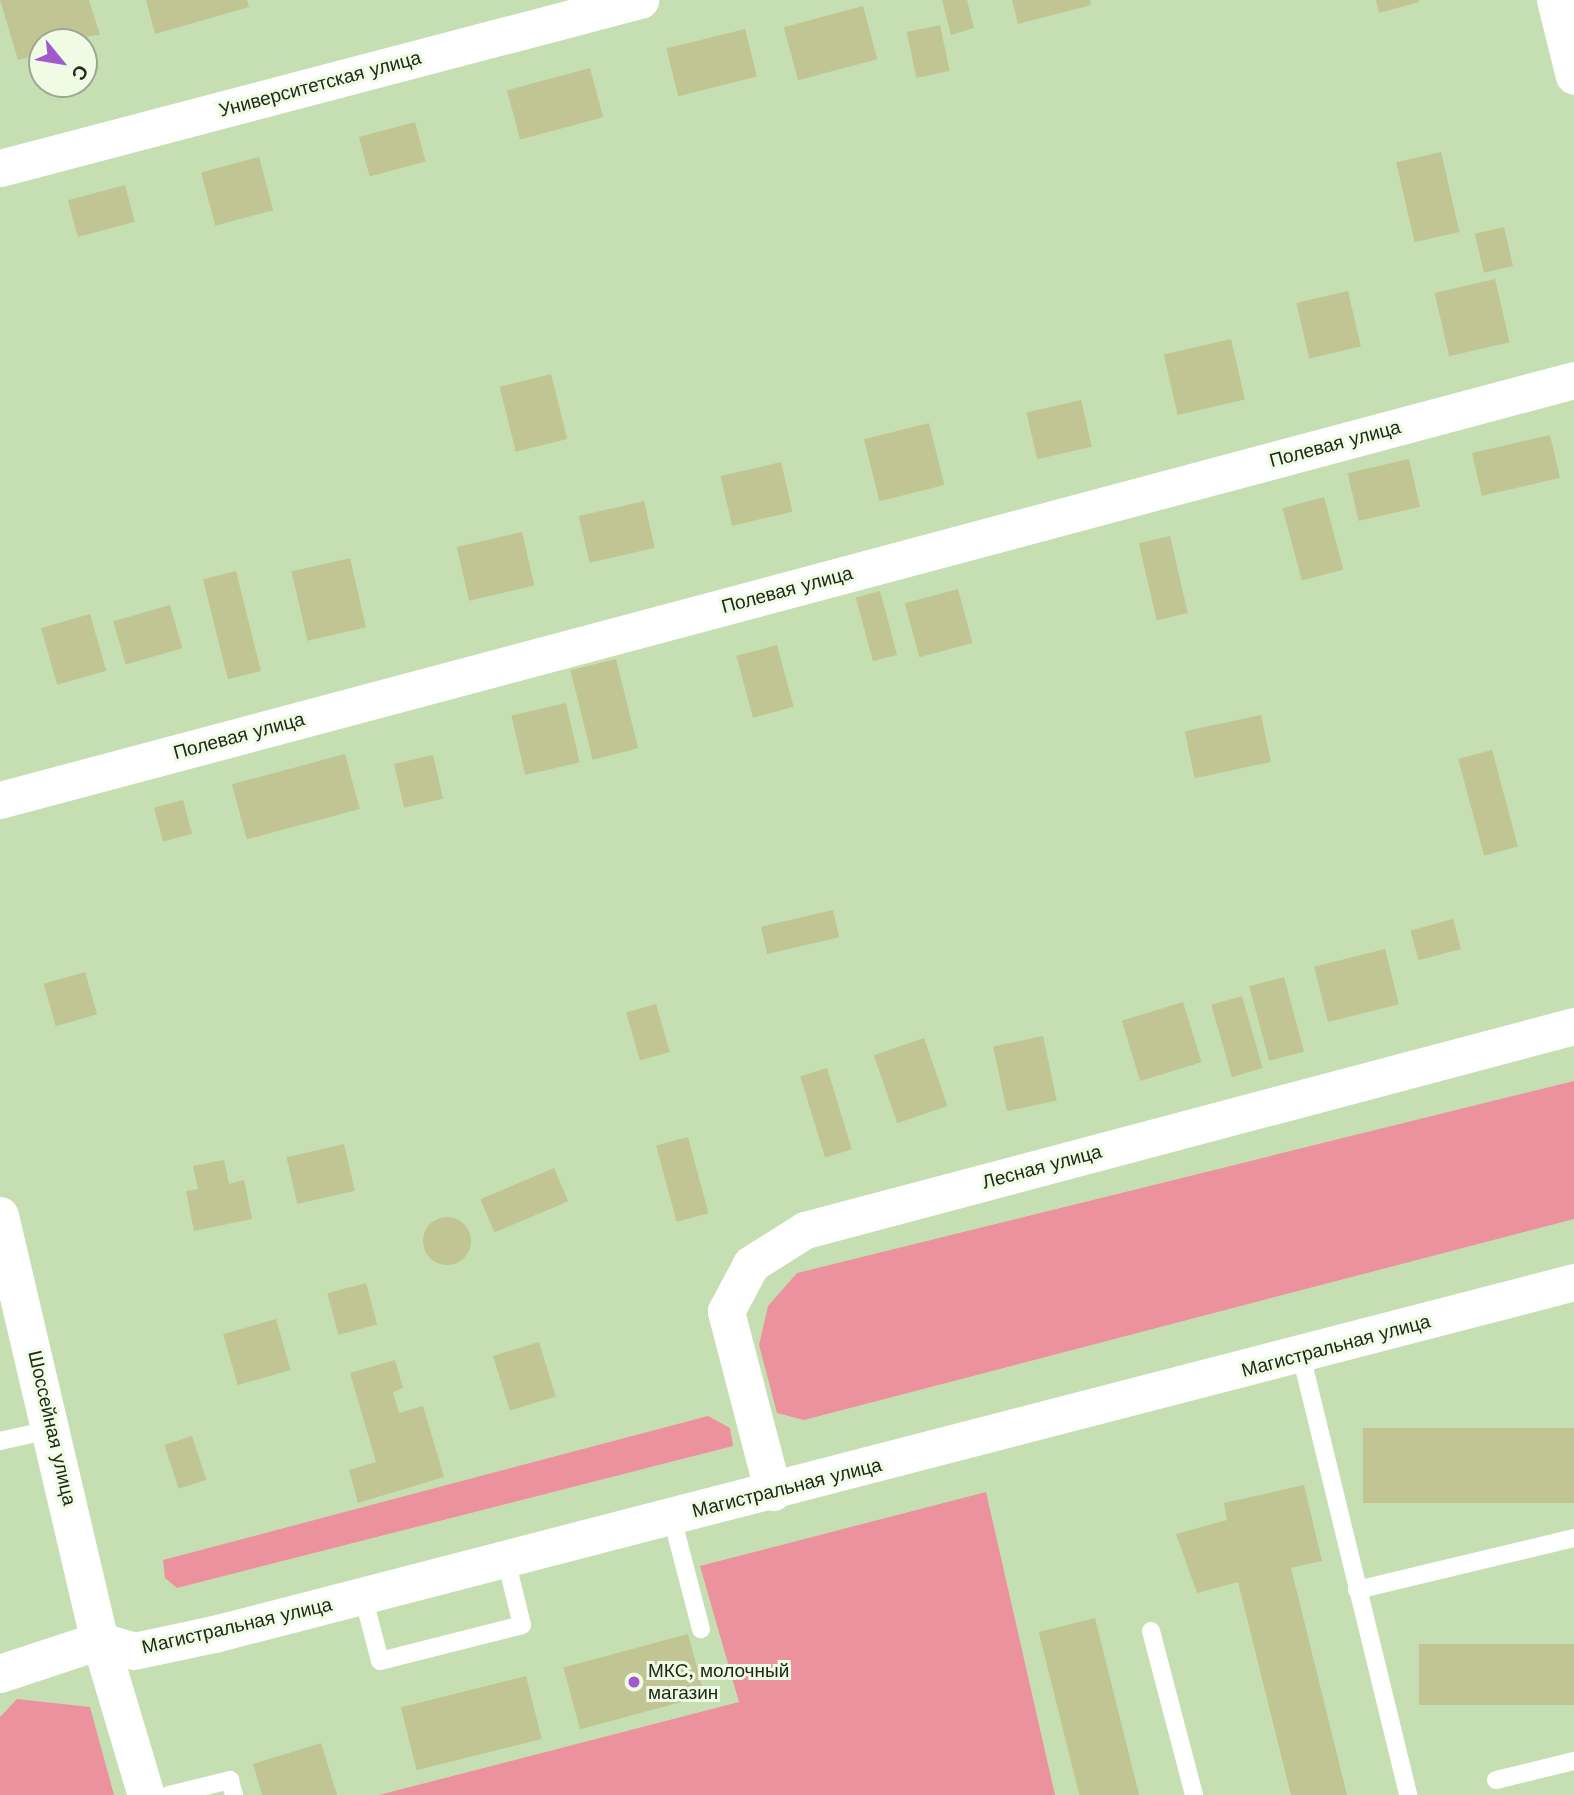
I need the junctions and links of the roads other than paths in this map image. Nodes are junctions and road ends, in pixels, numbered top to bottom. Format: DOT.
graph roads {
  1 [pos="640,0"];
  2 [pos="1555,0"];
  3 [pos="1574,76"];
  4 [pos="0,168"];
  5 [pos="1574,380"];
  6 [pos="0,800"];
  7 [pos="1574,1026"];
  8 [pos="0,1216"];
  9 [pos="1574,1282"];
  10 [pos="1301,1355"];
  11 [pos="54,1429"];
  12 [pos="0,1441"];
  13 [pos="773,1492"];
  14 [pos="672,1518"];
  15 [pos="1574,1538"];
  16 [pos="506,1560"];
  17 [pos="1357,1590"];
  18 [pos="363,1596"];
  19 [pos="701,1629"];
  20 [pos="1151,1631"];
  21 [pos="100,1641"];
  22 [pos="0,1674"];
  23 [pos="1574,1761"];
  24 [pos="1496,1780"];
  25 [pos="146,1795"];
  26 [pos="169,1795"];
  27 [pos="234,1795"];
  28 [pos="1194,1795"];
  29 [pos="1408,1795"];
  1 -- 4 [label="street, Университетская улица"];
  2 -- 3 [label="street"];
  5 -- 6 [label="street, Полевая улица"];
  7 -- 13 [label="street, Лесная улица"];
  8 -- 11 [label="street, Шоссейная улица"];
  9 -- 10 [label="street, Магистральная улица"];
  10 -- 13 [label="street, Магистральная улица"];
  10 -- 17 [label="lane"];
  11 -- 12 [label="lane"];
  11 -- 21 [label="street, Шоссейная улица"];
  13 -- 14 [label="street, Магистральная улица"];
  14 -- 16 [label="street, Магистральная улица"];
  14 -- 19 [label="lane"];
  15 -- 17 [label="lane"];
  16 -- 18 [label="street, Магистральная улица"];
  16 -- 18 [label="lane"];
  17 -- 29 [label="lane"];
  18 -- 21 [label="street, Магистральная улица"];
  20 -- 28 [label="lane"];
  21 -- 22 [label="street"];
  21 -- 25 [label="street"];
  23 -- 24 [label="lane"];
  26 -- 27 [label="lane"];
}
